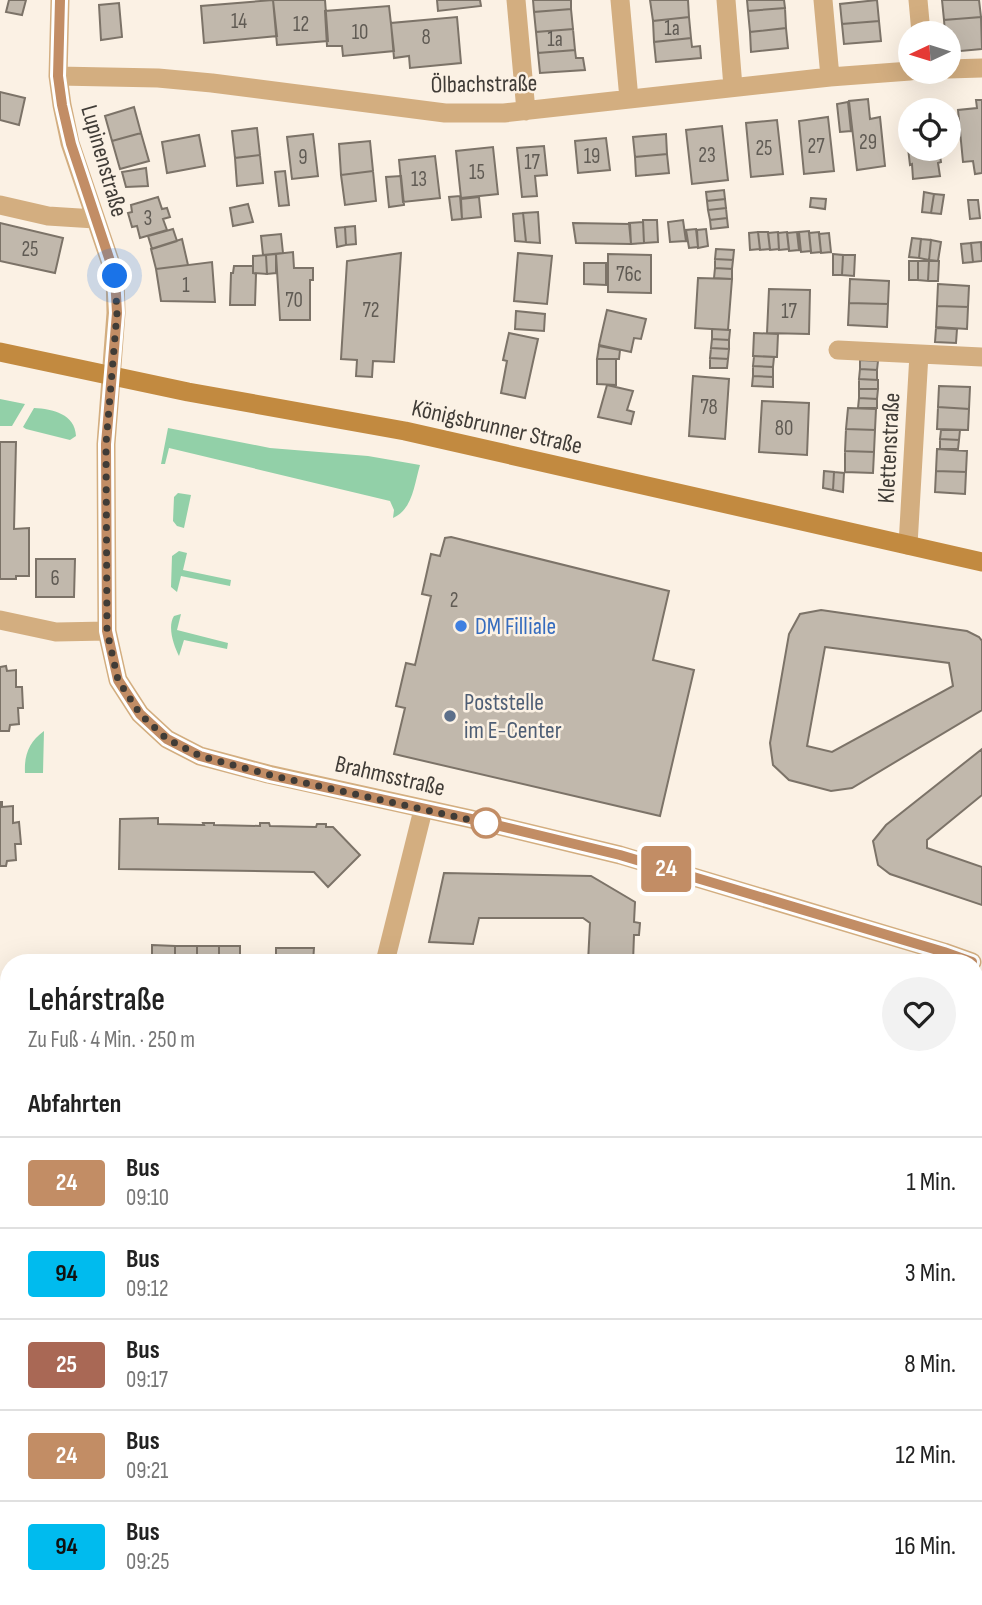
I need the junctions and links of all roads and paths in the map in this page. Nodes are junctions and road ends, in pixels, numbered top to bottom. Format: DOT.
graph roads {
  1 [pos="60,0"];
  2 [pos="516,0"];
  3 [pos="620,0"];
  4 [pos="726,0"];
  5 [pos="823,0"];
  6 [pos="918,0"];
  7 [pos="920,21"];
  8 [pos="982,68"];
  9 [pos="961,69"];
  10 [pos="898,72"];
  11 [pos="58,76"];
  12 [pos="830,77"];
  13 [pos="733,87"];
  14 [pos="629,99"];
  15 [pos="526,111"];
  16 [pos="0,205"];
  17 [pos="95,219"];
  18 [pos="838,350"];
  19 [pos="0,352"];
  20 [pos="919,354"];
  21 [pos="982,357"];
  22 [pos="111,375"];
  23 [pos="908,545"];
  24 [pos="982,562"];
  25 [pos="0,620"];
  26 [pos="107,631"];
  27 [pos="423,810"];
  28 [pos="387,954"];
  29 [pos="948,954"];
  1 -- 11 [label="street, Lupinenstraße"];
  2 -- 15 [label="street"];
  3 -- 14 [label="street"];
  4 -- 13 [label="street"];
  5 -- 12 [label="street"];
  6 -- 7 [label="street"];
  8 -- 9 [label="street"];
  10 -- 12 [label="street, Ölbachstraße"];
  11 -- 15 [label="street, Ölbachstraße"];
  11 -- 17 [label="street, Lupinenstraße"];
  12 -- 13 [label="street, Ölbachstraße"];
  13 -- 14 [label="street, Ölbachstraße"];
  14 -- 15 [label="street, Ölbachstraße"];
  16 -- 17 [label="street"];
  17 -- 22 [label="street, Lupinenstraße"];
  18 -- 20 [label="street"];
  19 -- 22 [label="main road, Königsbrunner Straße"];
  20 -- 21 [label="street"];
  20 -- 23 [label="street, Klettenstraße"];
  22 -- 23 [label="main road, Königsbrunner Straße"];
  22 -- 26 [label="street, Brahmsstraße"];
  23 -- 24 [label="main road, Königsbrunner Straße"];
  25 -- 26 [label="street"];
  26 -- 27 [label="street, Brahmsstraße"];
  27 -- 28 [label="street"];
  27 -- 29 [label="street, Brahmsstraße"];
}
